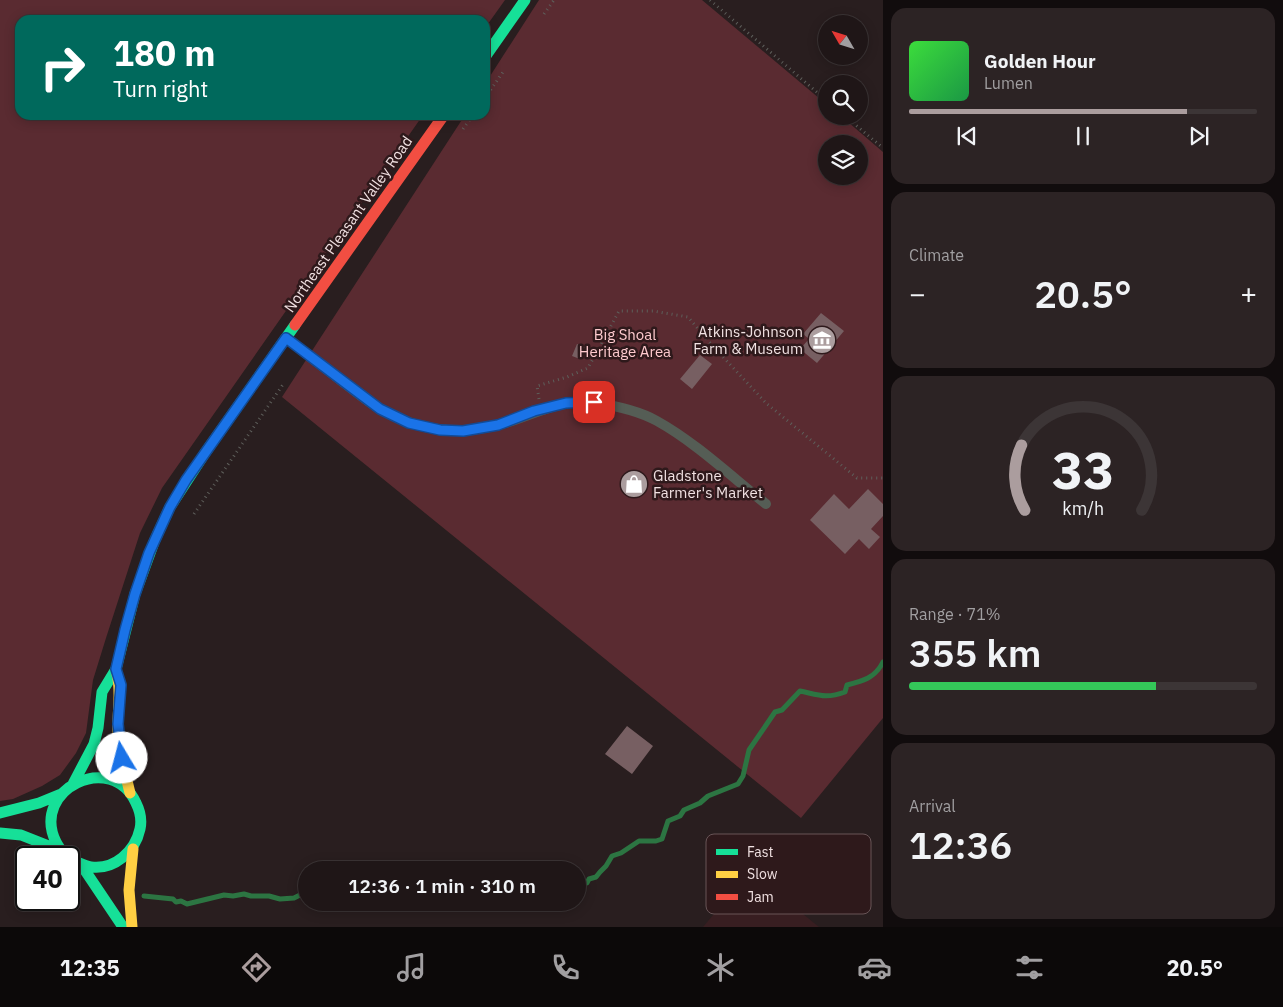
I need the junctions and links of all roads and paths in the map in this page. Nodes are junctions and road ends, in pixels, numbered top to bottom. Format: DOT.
graph roads {
  1 [pos="525,0"];
  2 [pos="710,0"];
  3 [pos="490,50"];
  4 [pos="818,93"];
  5 [pos="440,120"];
  6 [pos="470,120"];
  7 [pos="856,125"];
  8 [pos="462,131"];
  9 [pos="883,148"];
  10 [pos="286,338"];
  11 [pos="288,377"];
  12 [pos="540,410"];
  13 [pos="883,478"];
  14 [pos="766,504"];
  15 [pos="191,518"];
  16 [pos="116,669"];
  17 [pos="73,784"];
  18 [pos="130,793"];
  19 [pos="61,794"];
  20 [pos="0,813"];
  21 [pos="0,833"];
  22 [pos="45,846"];
  23 [pos="59,846"];
  24 [pos="133,849"];
  25 [pos="82,866"];
  26 [pos="123,927"];
  27 [pos="132,927"];
  1 -- 3 [label="street"];
  2 -- 4 [label="path"];
  5 -- 10 [label="street, Northeast Pleasant Valley Road"];
  6 -- 8 [label="path"];
  7 -- 9 [label="path"];
  10 -- 12 [label="lane"];
  10 -- 16 [label="street, Northeast Pleasant Valley Road"];
  11 -- 15 [label="path"];
  12 -- 13 [label="path"];
  12 -- 14 [label="lane"];
  16 -- 17 [label="street, Northeast Pleasant Valley Road"];
  16 -- 18 [label="street, Northeast Pleasant Valley Road"];
  17 -- 18 [label="street"];
  17 -- 19 [label="street"];
  18 -- 24 [label="street"];
  19 -- 20 [label="street"];
  19 -- 23 [label="street"];
  21 -- 22 [label="street"];
  24 -- 25 [label="street"];
  24 -- 27 [label="street"];
  25 -- 26 [label="street"];
}
